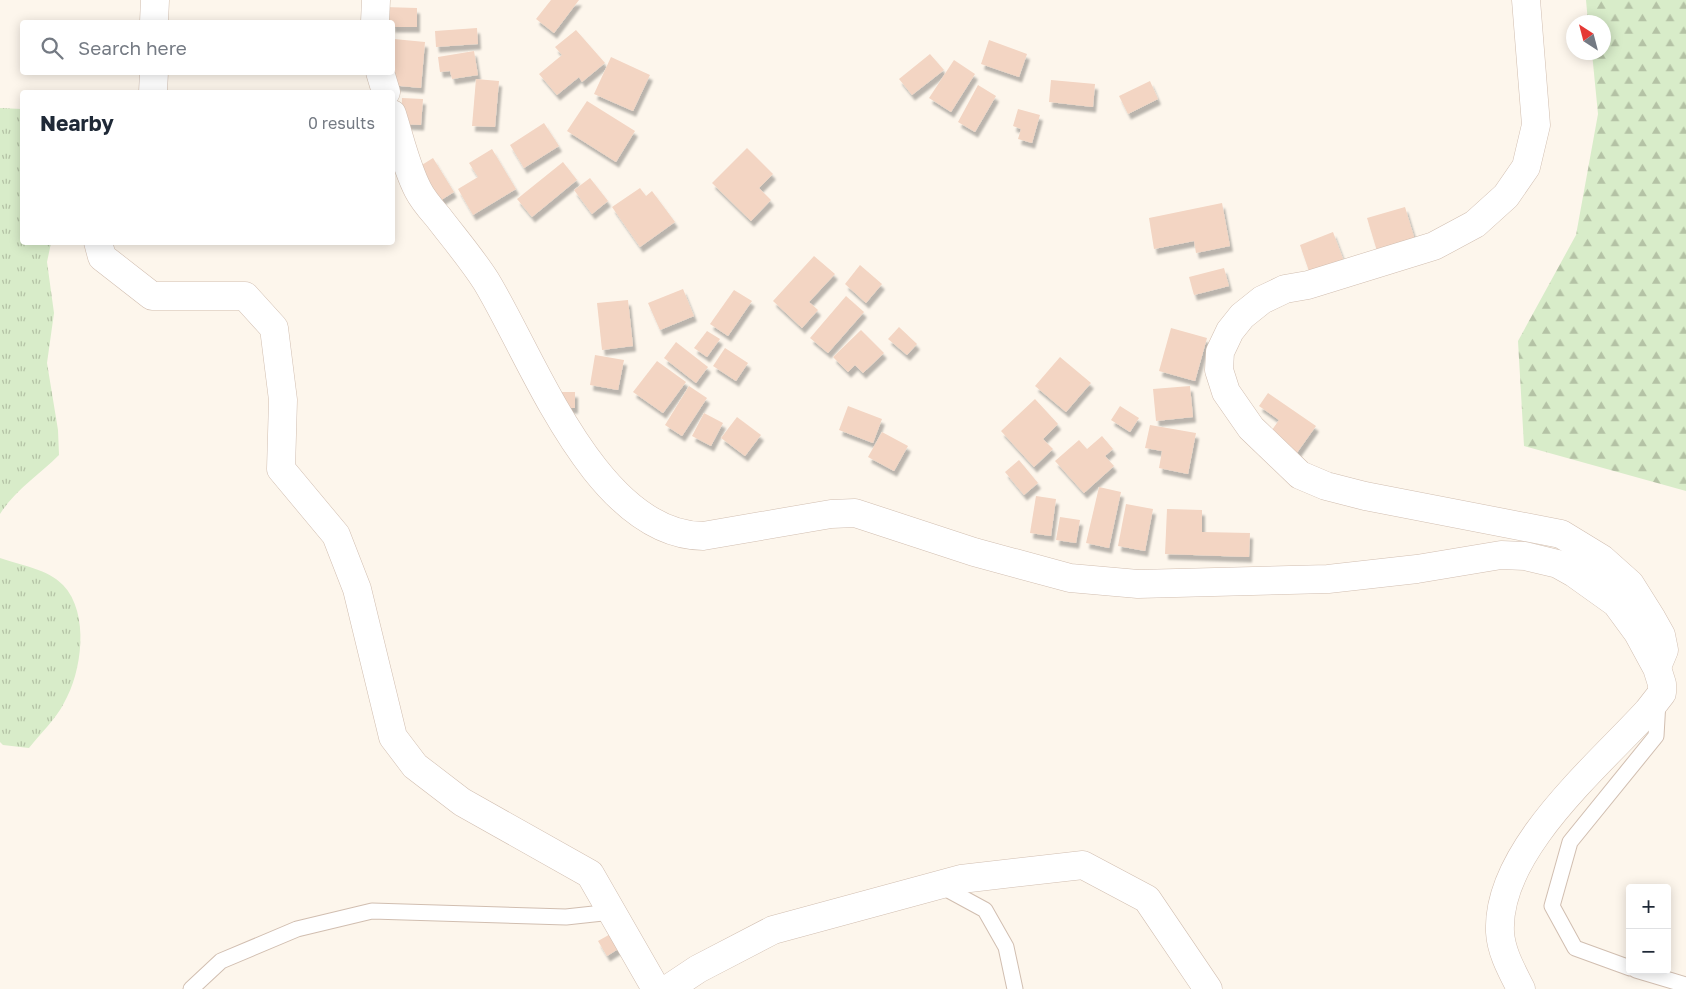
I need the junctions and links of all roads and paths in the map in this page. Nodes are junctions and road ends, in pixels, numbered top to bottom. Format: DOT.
graph roads {
  1 [pos="155,0"];
  2 [pos="376,0"];
  3 [pos="1526,0"];
  4 [pos="154,20"];
  5 [pos="376,20"];
  6 [pos="154,75"];
  7 [pos="381,75"];
  8 [pos="153,90"];
  9 [pos="385,90"];
  10 [pos="395,123"];
  11 [pos="99,245"];
  12 [pos="1657,668"];
  13 [pos="1658,700"];
  14 [pos="939,885"];
  15 [pos="612,912"];
  16 [pos="1626,967"];
  17 [pos="1648,974"];
  18 [pos="1686,986"];
  19 [pos="191,989"];
  20 [pos="656,989"];
  21 [pos="668,989"];
  22 [pos="1015,989"];
  23 [pos="1208,989"];
  24 [pos="1521,989"];
  1 -- 4 [label="street"];
  2 -- 5 [label="street"];
  3 -- 12 [label="street"];
  6 -- 8 [label="street"];
  7 -- 9 [label="street"];
  10 -- 12 [label="street"];
  11 -- 15 [label="street"];
  12 -- 13 [label="street"];
  13 -- 16 [label="lane"];
  13 -- 24 [label="street"];
  14 -- 21 [label="street"];
  14 -- 22 [label="lane"];
  14 -- 23 [label="street"];
  15 -- 19 [label="lane"];
  15 -- 20 [label="street"];
  17 -- 18 [label="lane"];
}
